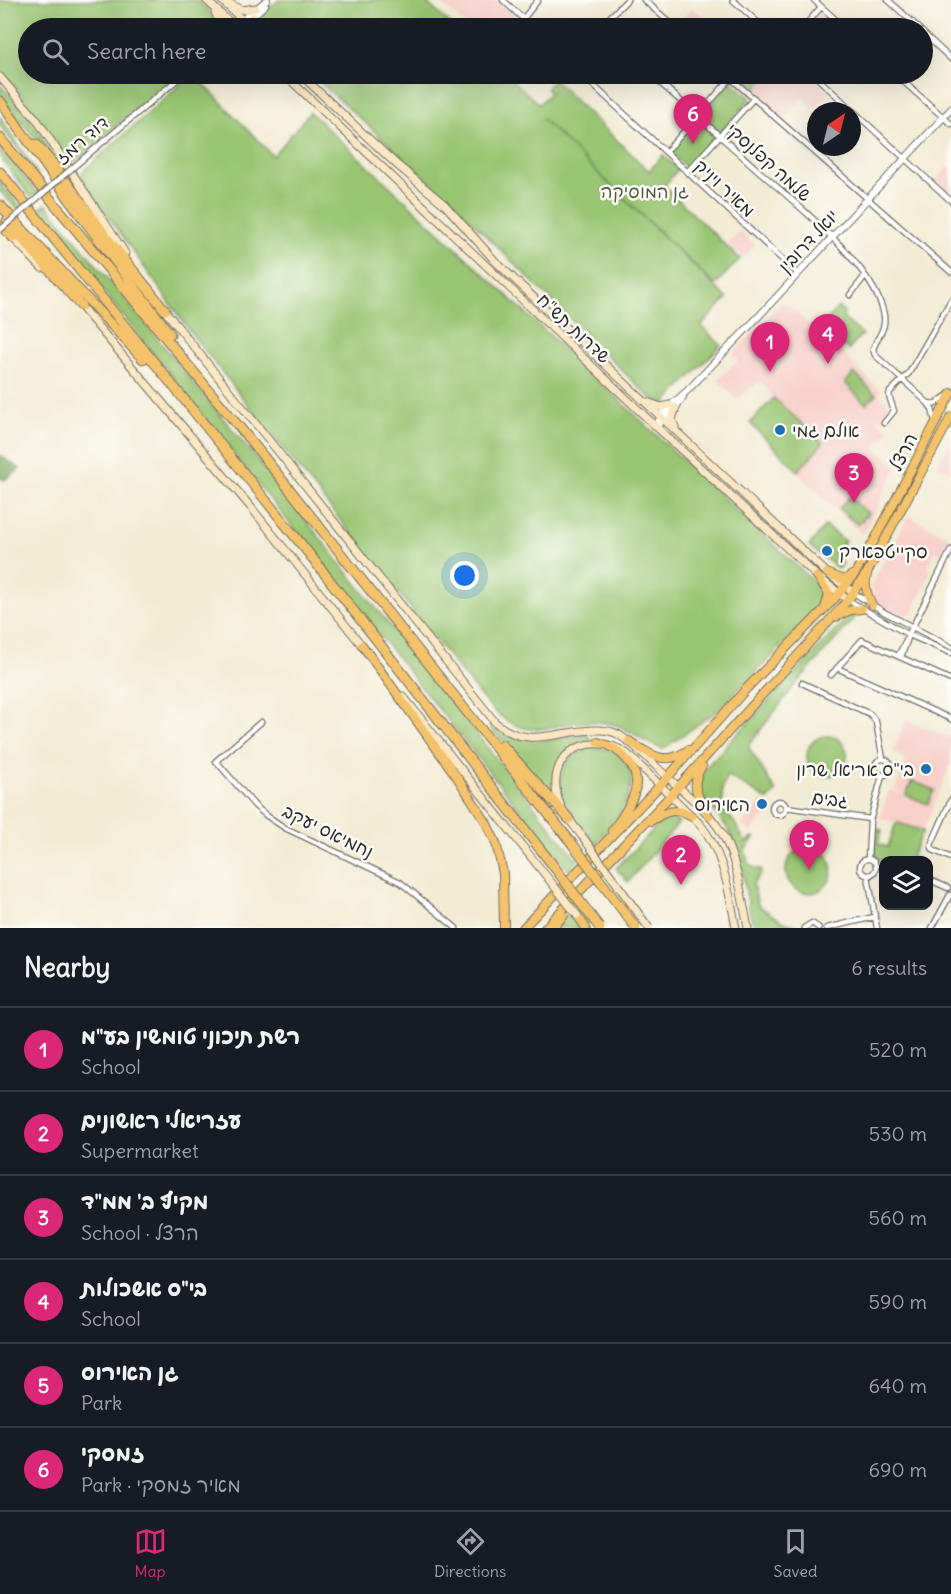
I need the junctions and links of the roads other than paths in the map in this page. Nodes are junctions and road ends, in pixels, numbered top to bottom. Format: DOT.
graph roads {
  1 [pos="222,0"];
  2 [pos="268,0"];
  3 [pos="503,0"];
  4 [pos="538,0"];
  5 [pos="627,0"];
  6 [pos="644,0"];
  7 [pos="733,0"];
  8 [pos="814,0"];
  9 [pos="888,0"];
  10 [pos="209,2"];
  11 [pos="821,7"];
  12 [pos="255,8"];
  13 [pos="253,17"];
  14 [pos="219,18"];
  15 [pos="231,18"];
  16 [pos="236,18"];
  17 [pos="248,18"];
  18 [pos="522,18"];
  19 [pos="524,18"];
  20 [pos="610,18"];
  21 [pos="665,18"];
  22 [pos="753,18"];
  23 [pos="812,18"];
  24 [pos="834,18"];
  25 [pos="907,18"];
  26 [pos="933,42"];
  27 [pos="951,59"];
  28 [pos="0,77"];
  29 [pos="172,84"];
  30 [pos="295,84"];
  31 [pos="311,84"];
  32 [pos="592,84"];
  33 [pos="661,84"];
  34 [pos="723,84"];
  35 [pos="738,84"];
  36 [pos="824,84"];
  37 [pos="906,84"];
  38 [pos="754,98"];
  39 [pos="0,101"];
  40 [pos="951,109"];
  41 [pos="697,116"];
  42 [pos="944,117"];
  43 [pos="951,124"];
  44 [pos="720,136"];
  45 [pos="0,138"];
  46 [pos="666,152"];
  47 [pos="905,160"];
  48 [pos="0,172"];
  49 [pos="687,172"];
  50 [pos="869,198"];
  51 [pos="951,201"];
  52 [pos="0,205"];
  53 [pos="0,212"];
  54 [pos="0,227"];
  55 [pos="832,237"];
  56 [pos="13,238"];
  57 [pos="951,272"];
  58 [pos="798,274"];
  59 [pos="865,276"];
  60 [pos="850,295"];
  61 [pos="951,300"];
  62 [pos="81,306"];
  63 [pos="165,310"];
  64 [pos="903,380"];
  65 [pos="951,391"];
  66 [pos="643,400"];
  67 [pos="928,403"];
  68 [pos="673,406"];
  69 [pos="951,417"];
  70 [pos="662,418"];
  71 [pos="884,423"];
  72 [pos="935,424"];
  73 [pos="656,426"];
  74 [pos="209,432"];
  75 [pos="680,435"];
  76 [pos="255,446"];
  77 [pos="951,550"];
  78 [pos="868,571"];
  79 [pos="856,572"];
  80 [pos="827,573"];
  81 [pos="817,576"];
  82 [pos="845,587"];
  83 [pos="854,593"];
  84 [pos="839,594"];
  85 [pos="848,600"];
  86 [pos="872,605"];
  87 [pos="825,609"];
  88 [pos="862,609"];
  89 [pos="832,619"];
  90 [pos="912,628"];
  91 [pos="909,635"];
  92 [pos="362,645"];
  93 [pos="951,647"];
  94 [pos="951,653"];
  95 [pos="899,657"];
  96 [pos="837,668"];
  97 [pos="831,675"];
  98 [pos="951,680"];
  99 [pos="802,683"];
  100 [pos="455,696"];
  101 [pos="951,719"];
  102 [pos="261,722"];
  103 [pos="703,737"];
  104 [pos="722,739"];
  105 [pos="629,741"];
  106 [pos="598,742"];
  107 [pos="883,759"];
  108 [pos="882,776"];
  109 [pos="668,777"];
  110 [pos="660,785"];
  111 [pos="678,787"];
  112 [pos="671,795"];
  113 [pos="951,800"];
  114 [pos="786,807"];
  115 [pos="692,816"];
  116 [pos="709,816"];
  117 [pos="568,819"];
  118 [pos="870,819"];
  119 [pos="633,834"];
  120 [pos="592,857"];
  121 [pos="951,858"];
  122 [pos="868,859"];
  123 [pos="876,868"];
  124 [pos="879,868"];
  125 [pos="868,876"];
  126 [pos="933,881"];
  127 [pos="949,887"];
  128 [pos="584,889"];
  129 [pos="951,895"];
  130 [pos="577,915"];
  131 [pos="874,917"];
  132 [pos="456,928"];
  133 [pos="504,928"];
  134 [pos="523,928"];
  135 [pos="545,928"];
  136 [pos="553,928"];
  137 [pos="586,928"];
  138 [pos="600,928"];
  139 [pos="636,928"];
  140 [pos="649,928"];
  141 [pos="736,928"];
  142 [pos="750,928"];
  143 [pos="804,928"];
  144 [pos="819,928"];
  145 [pos="827,928"];
  146 [pos="877,928"];
  147 [pos="932,928"];
  1 -- 12 [label="main road"];
  1 -- 16 [label="main road"];
  2 -- 12 [label="street"];
  2 -- 13 [label="street"];
  3 -- 18 [label="street"];
  4 -- 19 [label="street"];
  5 -- 20 [label="street"];
  6 -- 21 [label="street"];
  7 -- 22 [label="street"];
  8 -- 11 [label="street"];
  9 -- 25 [label="street"];
  10 -- 14 [label="main road"];
  10 -- 15 [label="main road"];
  11 -- 23 [label="street"];
  11 -- 24 [label="street"];
  12 -- 17 [label="street"];
  26 -- 27 [label="street"];
  28 -- 63 [label="main road"];
  29 -- 54 [label="street, דוד רמז, bridge"];
  30 -- 73 [label="main road, שדרות תש\"ח"];
  31 -- 66 [label="main road, שדרות תש\"ח"];
  32 -- 46 [label="street, מאיר ויניק"];
  33 -- 41 [label="street, שלמה קפלנסקי"];
  34 -- 41 [label="street"];
  35 -- 38 [label="street"];
  36 -- 47 [label="street"];
  37 -- 42 [label="street"];
  38 -- 44 [label="street"];
  38 -- 50 [label="street"];
  39 -- 63 [label="highway"];
  39 -- 76 [label="highway"];
  40 -- 42 [label="street, יואל דרובין"];
  41 -- 44 [label="street, שלמה קפלנסקי"];
  41 -- 46 [label="street"];
  42 -- 43 [label="street"];
  42 -- 47 [label="street, יואל דרובין"];
  44 -- 49 [label="street"];
  44 -- 55 [label="street, שלמה קפלנסקי"];
  45 -- 76 [label="highway"];
  46 -- 49 [label="street, מאיר ויניק"];
  47 -- 50 [label="street, יואל דרובין"];
  47 -- 51 [label="street"];
  48 -- 74 [label="highway"];
  49 -- 58 [label="street, מאיר ויניק"];
  50 -- 55 [label="street, יואל דרובין"];
  50 -- 57 [label="street"];
  52 -- 74 [label="highway"];
  53 -- 62 [label="highway"];
  54 -- 56 [label="highway"];
  55 -- 58 [label="street, יואל דרובין"];
  55 -- 59 [label="street, שלמה קפלנסקי"];
  56 -- 62 [label="main road"];
  58 -- 68 [label="street, יואל דרובין"];
  59 -- 60 [label="street"];
  59 -- 64 [label="street, שלמה קפלנסקי"];
  61 -- 64 [label="street"];
  62 -- 92 [label="main road"];
  63 -- 105 [label="main road"];
  64 -- 67 [label="street"];
  64 -- 71 [label="street"];
  65 -- 67 [label="street"];
  65 -- 72 [label="main road, הרצל"];
  66 -- 68 [label="main road"];
  66 -- 70 [label="main road, שדרות תש\"ח"];
  67 -- 72 [label="street"];
  68 -- 70 [label="street, יואל דרובין"];
  68 -- 75 [label="main road"];
  69 -- 78 [label="main road, הרצל"];
  70 -- 73 [label="street, יואל דרובין"];
  70 -- 75 [label="main road, שדרות תש\"ח"];
  72 -- 79 [label="main road, הרצל"];
  73 -- 81 [label="main road, שדרות תש\"ח"];
  74 -- 138 [label="highway, bridge"];
  75 -- 80 [label="main road, שדרות תש\"ח"];
  76 -- 100 [label="highway"];
  77 -- 90 [label="street"];
  78 -- 83 [label="main road, הרצל"];
  78 -- 86 [label="main road"];
  79 -- 80 [label="main road"];
  79 -- 82 [label="main road, הרצל"];
  80 -- 82 [label="main road, שדרות תש\"ח"];
  81 -- 84 [label="main road, שדרות תש\"ח"];
  81 -- 87 [label="main road"];
  82 -- 83 [label="main road, שדרות תש\"ח"];
  82 -- 84 [label="main road, הרצל"];
  83 -- 85 [label="main road, הרצל"];
  83 -- 86 [label="street"];
  84 -- 85 [label="main road, שדרות תש\"ח"];
  84 -- 87 [label="main road, הרצל"];
  85 -- 88 [label="street"];
  85 -- 89 [label="main road, הרצל"];
  86 -- 90 [label="street"];
  87 -- 103 [label="main road, הרצל"];
  88 -- 89 [label="main road"];
  88 -- 91 [label="street"];
  89 -- 104 [label="main road, הרצל"];
  90 -- 91 [label="street"];
  90 -- 93 [label="street"];
  91 -- 94 [label="street"];
  91 -- 95 [label="street"];
  92 -- 130 [label="main road, bridge"];
  92 -- 133 [label="main road"];
  95 -- 96 [label="street"];
  95 -- 98 [label="street"];
  96 -- 97 [label="street"];
  96 -- 101 [label="street"];
  99 -- 107 [label="street"];
  100 -- 117 [label="highway"];
  100 -- 139 [label="highway, bridge"];
  102 -- 132 [label="street, נחמיאס יעקב"];
  103 -- 105 [label="main road"];
  103 -- 109 [label="main road"];
  104 -- 111 [label="main road"];
  104 -- 116 [label="main road"];
  105 -- 109 [label="main road"];
  106 -- 110 [label="main road"];
  106 -- 117 [label="main road"];
  106 -- 120 [label="main road"];
  107 -- 108 [label="street"];
  107 -- 108 [label="street"];
  108 -- 118 [label="street"];
  109 -- 110 [label="main road"];
  109 -- 111 [label="main road"];
  110 -- 112 [label="main road"];
  110 -- 120 [label="main road"];
  111 -- 112 [label="main road"];
  111 -- 116 [label="main road"];
  112 -- 115 [label="main road"];
  112 -- 119 [label="main road"];
  113 -- 121 [label="street"];
  114 -- 118 [label="street, גבים"];
  115 -- 119 [label="main road"];
  115 -- 141 [label="main road"];
  116 -- 142 [label="main road"];
  117 -- 140 [label="main road, bridge"];
  118 -- 122 [label="street"];
  119 -- 128 [label="main road"];
  120 -- 134 [label="main road"];
  122 -- 123 [label="street"];
  122 -- 125 [label="street"];
  123 -- 124 [label="street"];
  123 -- 125 [label="street"];
  125 -- 131 [label="street"];
  126 -- 127 [label="street"];
  127 -- 129 [label="street"];
  128 -- 135 [label="main road"];
  128 -- 136 [label="main road"];
  129 -- 147 [label="street"];
  130 -- 137 [label="main road"];
  131 -- 145 [label="street"];
  131 -- 146 [label="street"];
  143 -- 144 [label="street"];
}
